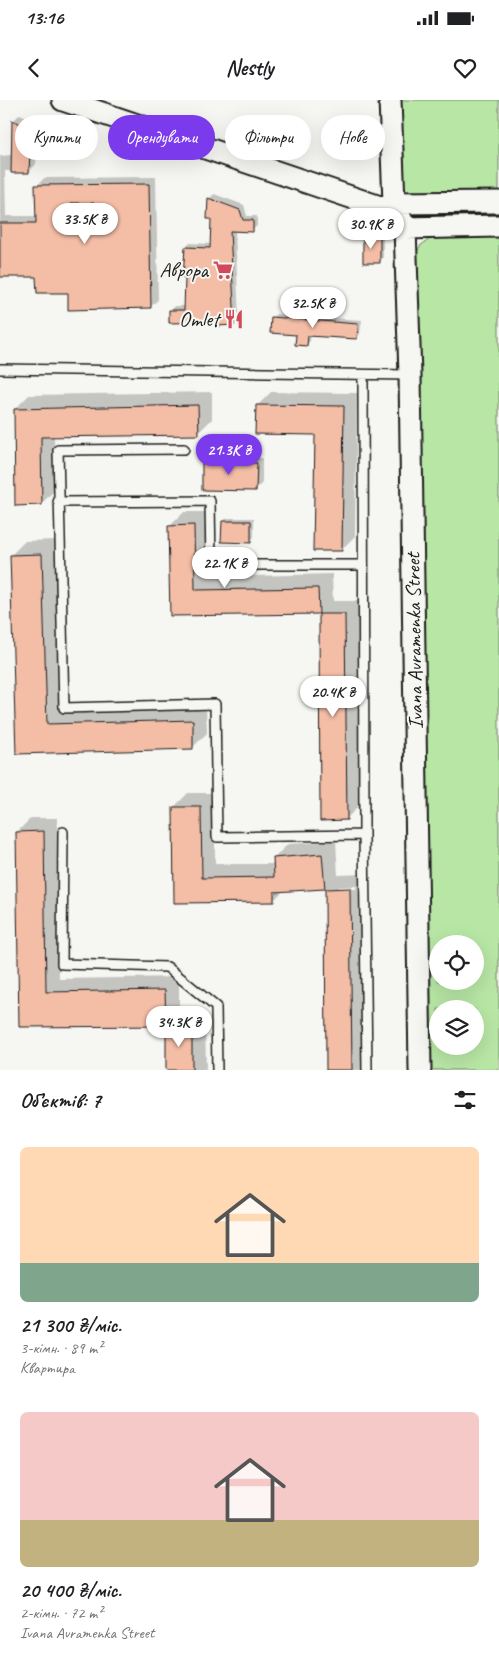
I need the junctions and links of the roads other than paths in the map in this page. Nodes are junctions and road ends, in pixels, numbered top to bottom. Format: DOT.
graph roads {
  1 [pos="63,100"];
  2 [pos="390,100"];
  3 [pos="499,202"];
  4 [pos="399,215"];
  5 [pos="499,226"];
  6 [pos="0,369"];
  7 [pos="363,375"];
  8 [pos="410,375"];
  9 [pos="184,449"];
  10 [pos="58,502"];
  11 [pos="363,565"];
  12 [pos="63,832"];
  13 [pos="364,835"];
  14 [pos="218,1070"];
  15 [pos="367,1070"];
  16 [pos="420,1070"];
  1 -- 4 [label="street"];
  2 -- 4 [label="street, Ivana Avramenka Street"];
  3 -- 4 [label="street"];
  4 -- 5 [label="street"];
  4 -- 8 [label="street, Ivana Avramenka Street"];
  6 -- 7 [label="lane"];
  7 -- 8 [label="lane"];
  7 -- 11 [label="lane"];
  8 -- 16 [label="street, Ivana Avramenka Street"];
  9 -- 10 [label="lane"];
  10 -- 11 [label="lane"];
  10 -- 13 [label="lane"];
  11 -- 13 [label="lane"];
  12 -- 14 [label="lane"];
  13 -- 15 [label="lane"];
}
